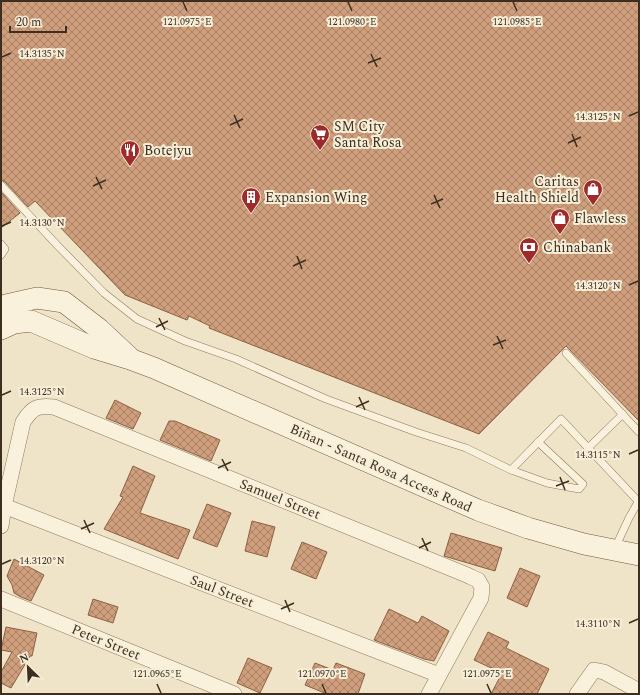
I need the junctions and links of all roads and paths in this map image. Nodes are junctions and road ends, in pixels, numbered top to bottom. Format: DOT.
graph roads {
  1 [pos="1,185"];
  2 [pos="1,244"];
  3 [pos="1,255"];
  4 [pos="1,309"];
  5 [pos="1,329"];
  6 [pos="566,353"];
  7 [pos="130,359"];
  8 [pos="623,414"];
  9 [pos="639,432"];
  10 [pos="538,442"];
  11 [pos="588,448"];
  12 [pos="511,470"];
  13 [pos="638,502"];
  14 [pos="4,506"];
  15 [pos="1,526"];
  16 [pos="614,550"];
  17 [pos="639,555"];
  18 [pos="1,599"];
  19 [pos="439,675"];
  20 [pos="639,691"];
  21 [pos="234,694"];
  22 [pos="429,694"];
  23 [pos="577,694"];
  1 -- 12 [label="lane"];
  2 -- 3 [label="lane"];
  4 -- 7 [label="main road, Biñan - Santa Rosa Access Road"];
  5 -- 7 [label="main road, Biñan - Santa Rosa Access Road"];
  6 -- 8 [label="lane"];
  7 -- 16 [label="main road, Biñan - Santa Rosa Access Road"];
  8 -- 9 [label="lane"];
  8 -- 11 [label="lane"];
  10 -- 11 [label="lane"];
  10 -- 12 [label="lane"];
  10 -- 12 [label="lane"];
  11 -- 13 [label="lane"];
  13 -- 16 [label="lane"];
  14 -- 15 [label="street"];
  14 -- 19 [label="street, Saul Street"];
  14 -- 19 [label="street, Samuel Street"];
  16 -- 17 [label="main road, Biñan - Santa Rosa Access Road"];
  18 -- 21 [label="street, Peter Street"];
  19 -- 22 [label="street"];
  20 -- 23 [label="street"];
}
